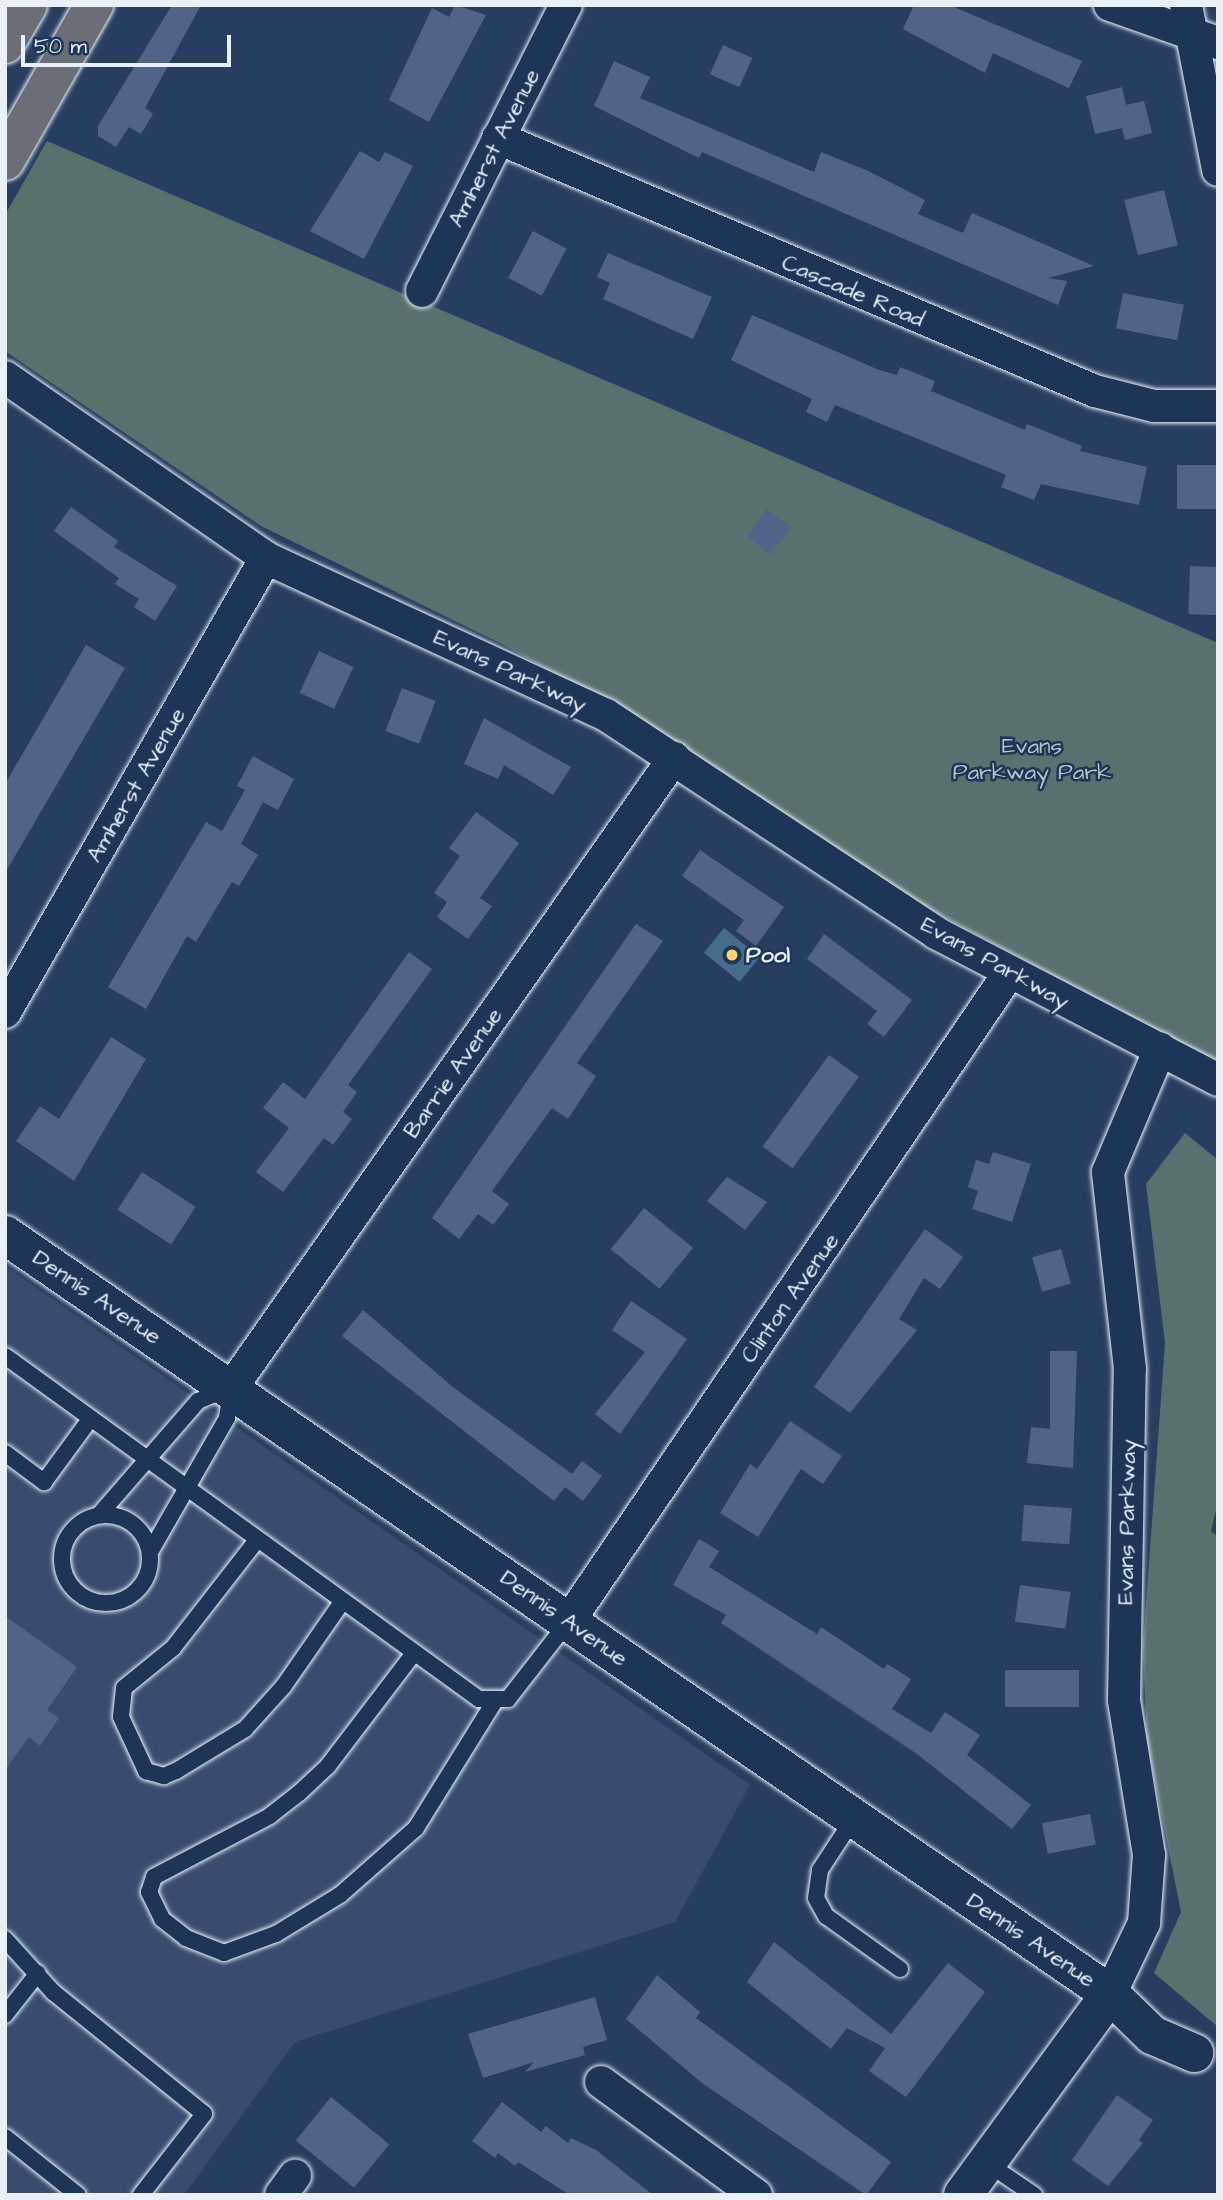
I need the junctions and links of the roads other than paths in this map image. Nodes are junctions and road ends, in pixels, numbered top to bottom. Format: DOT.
graph roads {
  1 [pos="28,5"];
  2 [pos="94,5"];
  3 [pos="566,5"];
  4 [pos="1110,5"];
  5 [pos="1187,19"];
  6 [pos="1218,43"];
  7 [pos="5,44"];
  8 [pos="498,138"];
  9 [pos="5,161"];
  10 [pos="1218,170"];
  11 [pos="422,291"];
  12 [pos="5,377"];
  13 [pos="1218,406"];
  14 [pos="266,558"];
  15 [pos="674,758"];
  16 [pos="1009,973"];
  17 [pos="5,1012"];
  18 [pos="1160,1049"];
  19 [pos="1218,1080"];
  20 [pos="5,1235"];
  21 [pos="5,1356"];
  22 [pos="232,1387"];
  23 [pos="91,1418"];
  24 [pos="5,1453"];
  25 [pos="149,1462"];
  26 [pos="182,1487"];
  27 [pos="99,1515"];
  28 [pos="257,1540"];
  29 [pos="150,1552"];
  30 [pos="342,1602"];
  31 [pos="569,1621"];
  32 [pos="414,1653"];
  33 [pos="495,1702"];
  34 [pos="854,1818"];
  35 [pos="5,1939"];
  36 [pos="900,1969"];
  37 [pos="38,1973"];
  38 [pos="1115,1999"];
  39 [pos="5,2015"];
  40 [pos="1206,2062"];
  41 [pos="601,2082"];
  42 [pos="5,2137"];
  43 [pos="987,2162"];
  44 [pos="78,2195"];
  45 [pos="141,2195"];
  46 [pos="755,2195"];
  47 [pos="963,2195"];
  48 [pos="1034,2195"];
  1 -- 7 [label="main road"];
  2 -- 9 [label="main road"];
  3 -- 8 [label="street, Amherst Avenue"];
  4 -- 5 [label="street"];
  5 -- 6 [label="street"];
  5 -- 10 [label="street"];
  8 -- 11 [label="street, Amherst Avenue"];
  8 -- 13 [label="street, Cascade Road"];
  12 -- 14 [label="street, Evans Parkway"];
  14 -- 15 [label="street, Evans Parkway"];
  14 -- 17 [label="street, Amherst Avenue"];
  15 -- 16 [label="street, Evans Parkway"];
  15 -- 22 [label="street, Barrie Avenue"];
  16 -- 18 [label="street, Evans Parkway"];
  16 -- 31 [label="street, Clinton Avenue"];
  18 -- 19 [label="street"];
  18 -- 38 [label="street, Evans Parkway"];
  20 -- 22 [label="street, Dennis Avenue"];
  21 -- 23 [label="lane"];
  22 -- 25 [label="lane"];
  22 -- 26 [label="lane"];
  22 -- 31 [label="street, Dennis Avenue"];
  23 -- 24 [label="lane"];
  23 -- 25 [label="lane"];
  25 -- 26 [label="lane"];
  25 -- 27 [label="lane"];
  26 -- 28 [label="lane"];
  26 -- 29 [label="lane"];
  27 -- 29 [label="lane"];
  27 -- 29 [label="lane"];
  28 -- 30 [label="lane"];
  28 -- 30 [label="lane"];
  30 -- 32 [label="lane"];
  31 -- 33 [label="lane"];
  31 -- 34 [label="street, Dennis Avenue"];
  32 -- 33 [label="lane"];
  32 -- 33 [label="lane"];
  34 -- 36 [label="lane"];
  34 -- 38 [label="street, Dennis Avenue"];
  35 -- 37 [label="lane"];
  37 -- 39 [label="lane"];
  37 -- 45 [label="lane"];
  38 -- 40 [label="street, Dennis Avenue"];
  38 -- 43 [label="street"];
  41 -- 46 [label="street"];
  42 -- 44 [label="lane"];
  43 -- 47 [label="street"];
  43 -- 48 [label="lane"];
}
